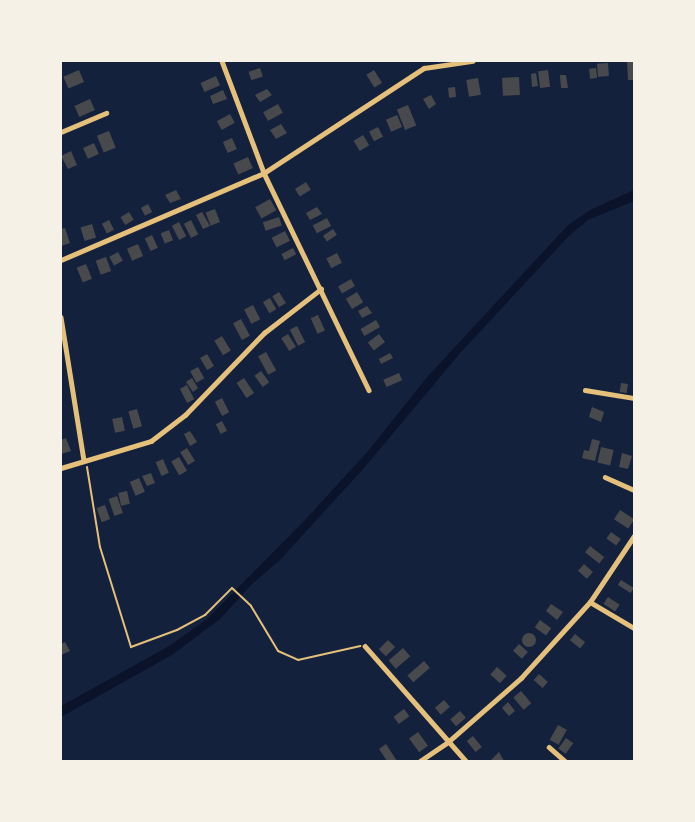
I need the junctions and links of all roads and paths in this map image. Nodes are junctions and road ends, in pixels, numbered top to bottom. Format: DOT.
graph roads {
  1 [pos="222,61"];
  2 [pos="421,61"];
  3 [pos="472,61"];
  4 [pos="424,68"];
  5 [pos="106,113"];
  6 [pos="61,124"];
  7 [pos="63,131"];
  8 [pos="264,173"];
  9 [pos="61,260"];
  10 [pos="321,289"];
  11 [pos="61,316"];
  12 [pos="369,390"];
  13 [pos="584,390"];
  14 [pos="634,398"];
  15 [pos="84,460"];
  16 [pos="61,468"];
  17 [pos="605,478"];
  18 [pos="634,490"];
  19 [pos="634,536"];
  20 [pos="590,602"];
  21 [pos="634,628"];
  22 [pos="365,646"];
  23 [pos="448,742"];
  24 [pos="549,747"];
  25 [pos="420,761"];
  26 [pos="466,761"];
  27 [pos="565,761"];
  1 -- 8 [label="street"];
  2 -- 4 [label="street"];
  3 -- 4 [label="street"];
  4 -- 8 [label="street"];
  5 -- 7 [label="street"];
  6 -- 7 [label="street"];
  8 -- 9 [label="street"];
  8 -- 10 [label="street"];
  10 -- 12 [label="street"];
  10 -- 15 [label="street"];
  11 -- 15 [label="street"];
  13 -- 14 [label="street"];
  15 -- 16 [label="street"];
  15 -- 22 [label="path"];
  17 -- 18 [label="street"];
  19 -- 20 [label="street"];
  20 -- 21 [label="street"];
  20 -- 23 [label="street"];
  22 -- 23 [label="street"];
  23 -- 25 [label="street"];
  23 -- 26 [label="street"];
  24 -- 27 [label="street"];
}
